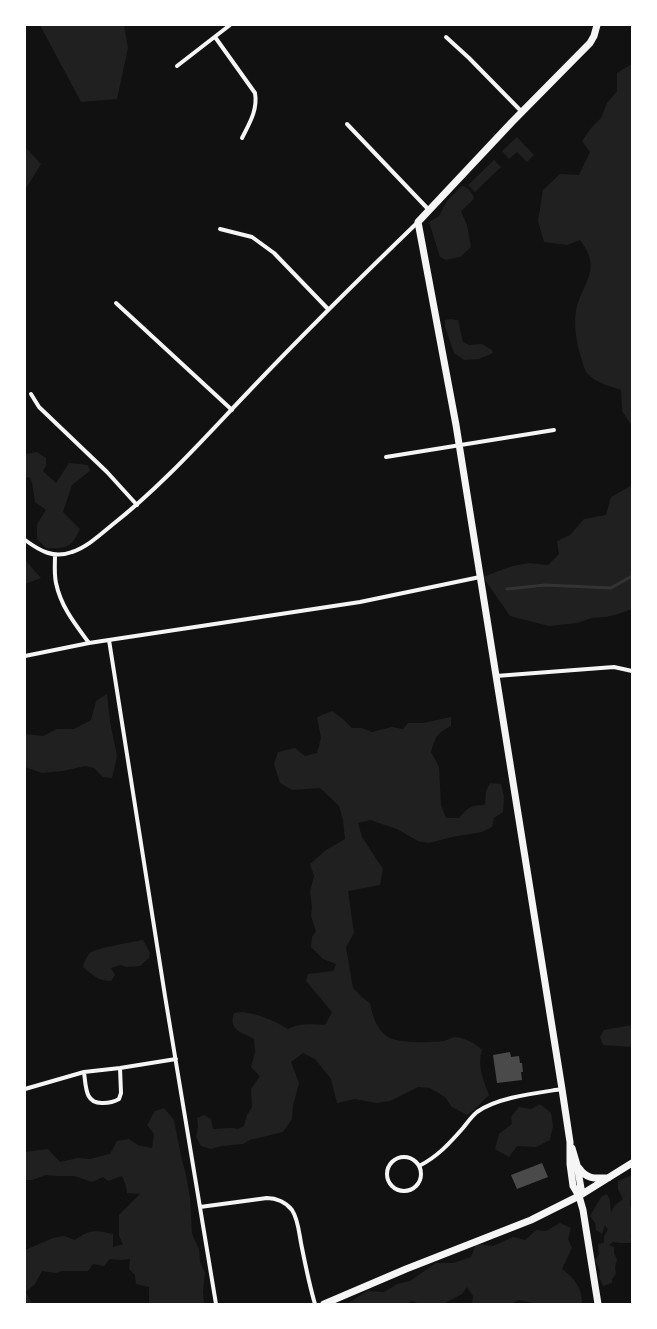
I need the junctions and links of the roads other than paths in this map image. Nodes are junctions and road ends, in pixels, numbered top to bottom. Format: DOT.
graph roads {
  1 [pos="230,25"];
  2 [pos="597,26"];
  3 [pos="215,37"];
  4 [pos="446,37"];
  5 [pos="177,66"];
  6 [pos="522,112"];
  7 [pos="347,124"];
  8 [pos="242,138"];
  9 [pos="429,210"];
  10 [pos="418,222"];
  11 [pos="220,229"];
  12 [pos="116,303"];
  13 [pos="328,309"];
  14 [pos="31,394"];
  15 [pos="232,410"];
  16 [pos="554,430"];
  17 [pos="459,444"];
  18 [pos="386,457"];
  19 [pos="137,505"];
  20 [pos="25,540"];
  21 [pos="55,555"];
  22 [pos="480,577"];
  23 [pos="109,640"];
  24 [pos="89,643"];
  25 [pos="25,656"];
  26 [pos="632,671"];
  27 [pos="496,676"];
  28 [pos="176,1059"];
  29 [pos="120,1068"];
  30 [pos="84,1072"];
  31 [pos="25,1089"];
  32 [pos="562,1089"];
  33 [pos="570,1142"];
  34 [pos="632,1163"];
  35 [pos="577,1164"];
  36 [pos="419,1166"];
  37 [pos="609,1178"];
  38 [pos="581,1195"];
  39 [pos="200,1207"];
  40 [pos="216,1304"];
  41 [pos="315,1304"];
  42 [pos="324,1304"];
  43 [pos="598,1304"];
  1 -- 3 [label="street"];
  2 -- 6 [label="street"];
  3 -- 5 [label="street"];
  3 -- 8 [label="street"];
  4 -- 6 [label="street"];
  6 -- 9 [label="street"];
  7 -- 9 [label="street"];
  9 -- 10 [label="street"];
  10 -- 13 [label="street"];
  10 -- 17 [label="street"];
  11 -- 13 [label="street"];
  12 -- 15 [label="street"];
  13 -- 15 [label="street"];
  14 -- 19 [label="street"];
  15 -- 19 [label="street"];
  16 -- 17 [label="street"];
  17 -- 18 [label="street"];
  17 -- 22 [label="street"];
  19 -- 21 [label="street"];
  20 -- 21 [label="street"];
  21 -- 24 [label="street"];
  22 -- 23 [label="street"];
  22 -- 27 [label="street"];
  23 -- 24 [label="street"];
  23 -- 28 [label="street"];
  24 -- 25 [label="street"];
  26 -- 27 [label="street"];
  27 -- 32 [label="street"];
  28 -- 29 [label="street"];
  28 -- 39 [label="street"];
  29 -- 30 [label="street"];
  29 -- 30 [label="street"];
  30 -- 31 [label="street"];
  32 -- 33 [label="street"];
  32 -- 36 [label="street"];
  33 -- 35 [label="street"];
  33 -- 38 [label="street"];
  34 -- 37 [label="street"];
  35 -- 37 [label="street"];
  35 -- 38 [label="street"];
  36 -- 36 [label="street"];
  37 -- 38 [label="street"];
  38 -- 42 [label="street"];
  38 -- 43 [label="street"];
  39 -- 40 [label="street"];
  39 -- 41 [label="street"];
}
